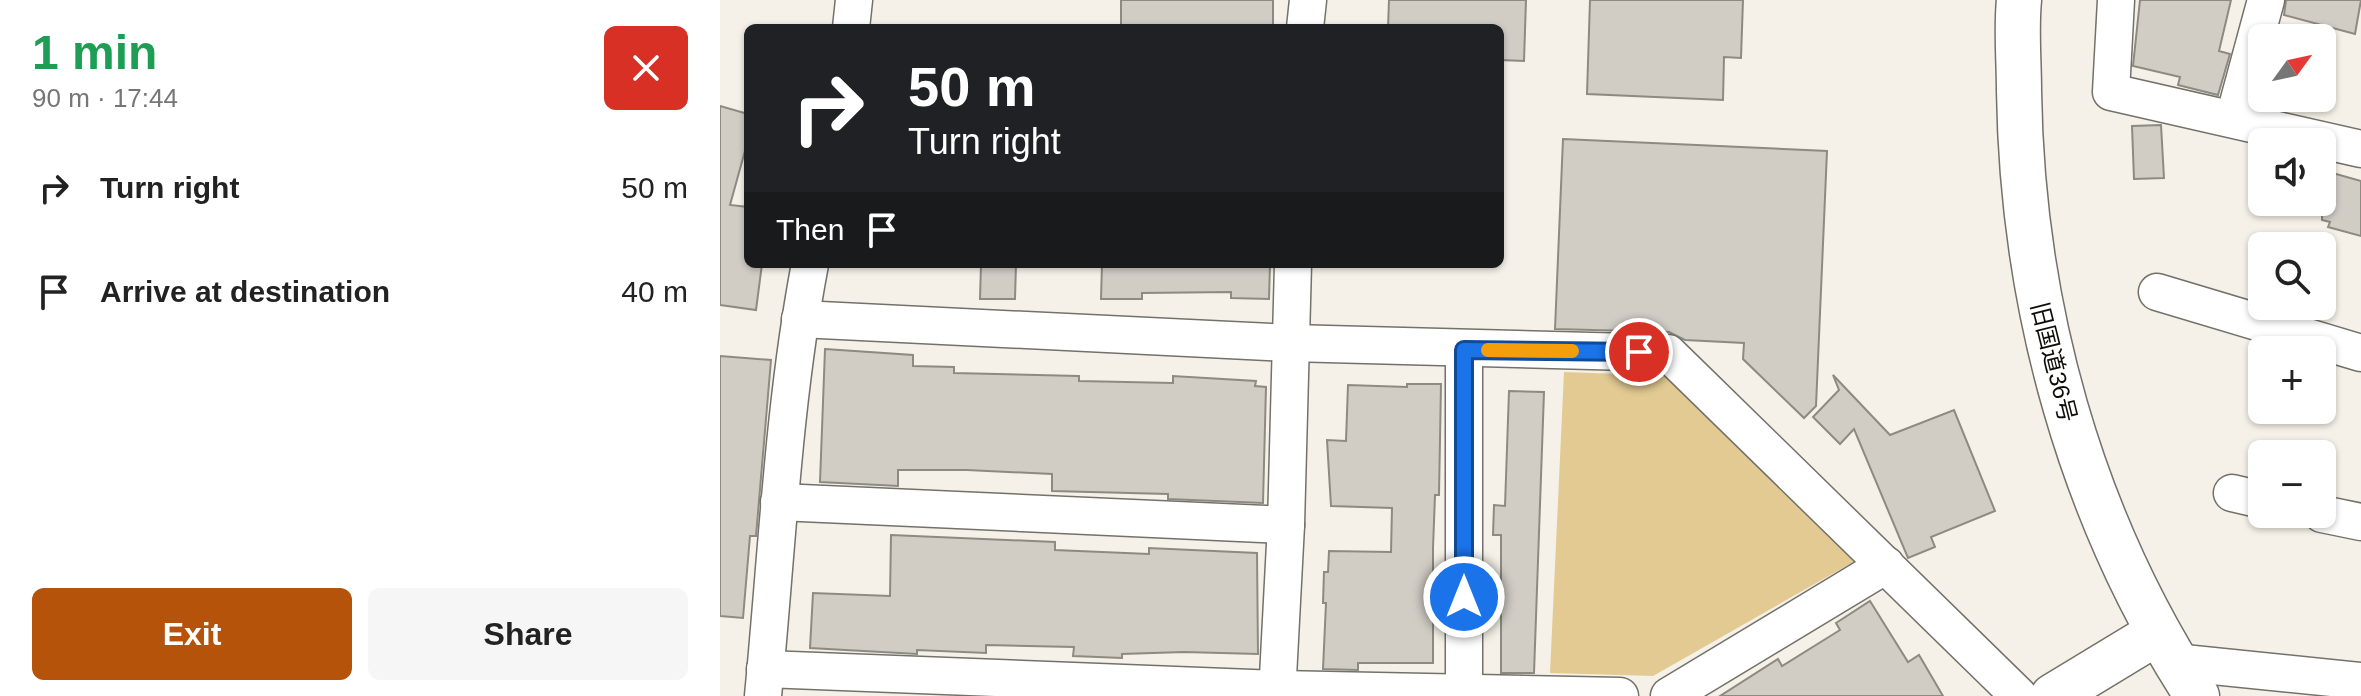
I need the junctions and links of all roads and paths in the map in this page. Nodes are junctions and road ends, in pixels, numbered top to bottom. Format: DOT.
graph roads {
  1 [pos="854,0"];
  2 [pos="1308,0"];
  3 [pos="2019,0"];
  4 [pos="2116,0"];
  5 [pos="2266,0"];
  6 [pos="851,24"];
  7 [pos="1305,24"];
  8 [pos="2234,118"];
  9 [pos="2361,149"];
  10 [pos="809,268"];
  11 [pos="1293,268"];
  12 [pos="2157,292"];
  13 [pos="800,319"];
  14 [pos="1290,343"];
  15 [pos="1464,350"];
  16 [pos="2361,353"];
  17 [pos="779,502"];
  18 [pos="2336,517"];
  19 [pos="2361,522"];
  20 [pos="1286,525"];
  21 [pos="1886,565"];
  22 [pos="2176,663"];
  23 [pos="2361,681"];
  24 [pos="764,683"];
  25 [pos="1464,690"];
  26 [pos="1277,692"];
  27 [pos="1620,696"];
  28 [pos="1669,696"];
  29 [pos="2019,696"];
  30 [pos="2053,696"];
  1 -- 6 [label="street"];
  2 -- 7 [label="street"];
  3 -- 22 [label="street, 旧国道36号"];
  4 -- 8 [label="street"];
  5 -- 8 [label="street"];
  8 -- 9 [label="street"];
  10 -- 13 [label="street"];
  11 -- 14 [label="street"];
  12 -- 16 [label="street"];
  13 -- 14 [label="street"];
  13 -- 17 [label="street"];
  14 -- 15 [label="street"];
  14 -- 20 [label="street"];
  15 -- 21 [label="street"];
  15 -- 25 [label="street"];
  17 -- 20 [label="street"];
  17 -- 24 [label="street"];
  18 -- 19 [label="street"];
  20 -- 26 [label="street"];
  21 -- 28 [label="street"];
  21 -- 29 [label="street"];
  22 -- 23 [label="street"];
  22 -- 30 [label="street"];
  24 -- 26 [label="street"];
  25 -- 26 [label="street"];
  25 -- 27 [label="street"];
}
